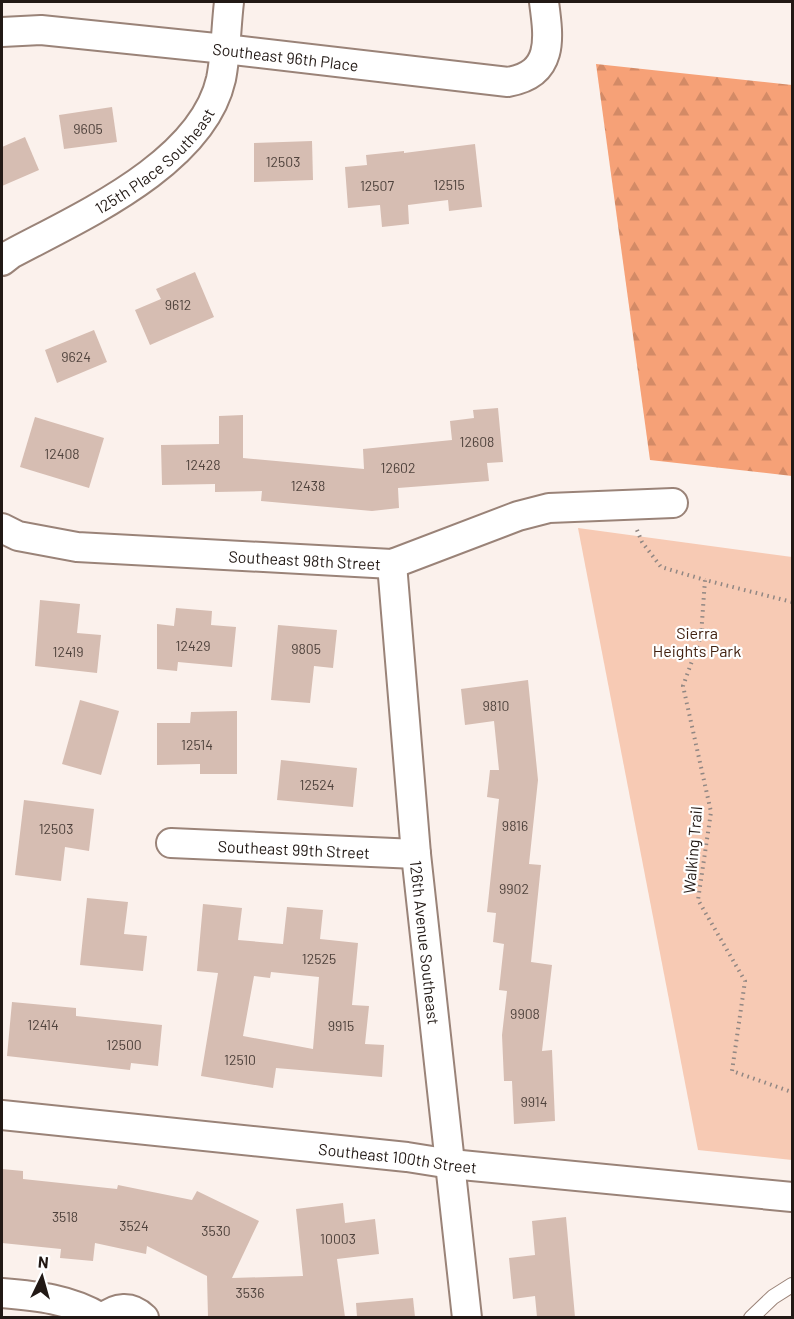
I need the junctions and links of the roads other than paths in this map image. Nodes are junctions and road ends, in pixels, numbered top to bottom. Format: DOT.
graph roads {
  1 [pos="229,2"];
  2 [pos="544,2"];
  3 [pos="2,32"];
  4 [pos="225,49"];
  5 [pos="2,261"];
  6 [pos="673,503"];
  7 [pos="2,528"];
  8 [pos="392,564"];
  9 [pos="171,843"];
  10 [pos="416,854"];
  11 [pos="2,1115"];
  12 [pos="451,1164"];
  13 [pos="792,1197"];
  14 [pos="792,1286"];
  15 [pos="2,1293"];
  16 [pos="102,1317"];
  17 [pos="144,1317"];
  18 [pos="467,1317"];
  19 [pos="751,1317"];
  1 -- 4 [label="street, 125th Place Southeast"];
  2 -- 4 [label="street, Southeast 96th Place"];
  3 -- 4 [label="street, Southeast 96th Place"];
  4 -- 5 [label="street, 125th Place Southeast"];
  6 -- 8 [label="street, Southeast 98th Street"];
  7 -- 8 [label="street, Southeast 98th Street"];
  8 -- 10 [label="street, 126th Avenue Southeast"];
  9 -- 10 [label="street, Southeast 99th Street"];
  10 -- 12 [label="street, 126th Avenue Southeast"];
  11 -- 12 [label="street, Southeast 100th Street"];
  12 -- 13 [label="street, Southeast 100th Street"];
  12 -- 18 [label="street, 126th Avenue Southeast"];
  14 -- 19 [label="lane"];
  15 -- 16 [label="street"];
  16 -- 17 [label="street"];
}
